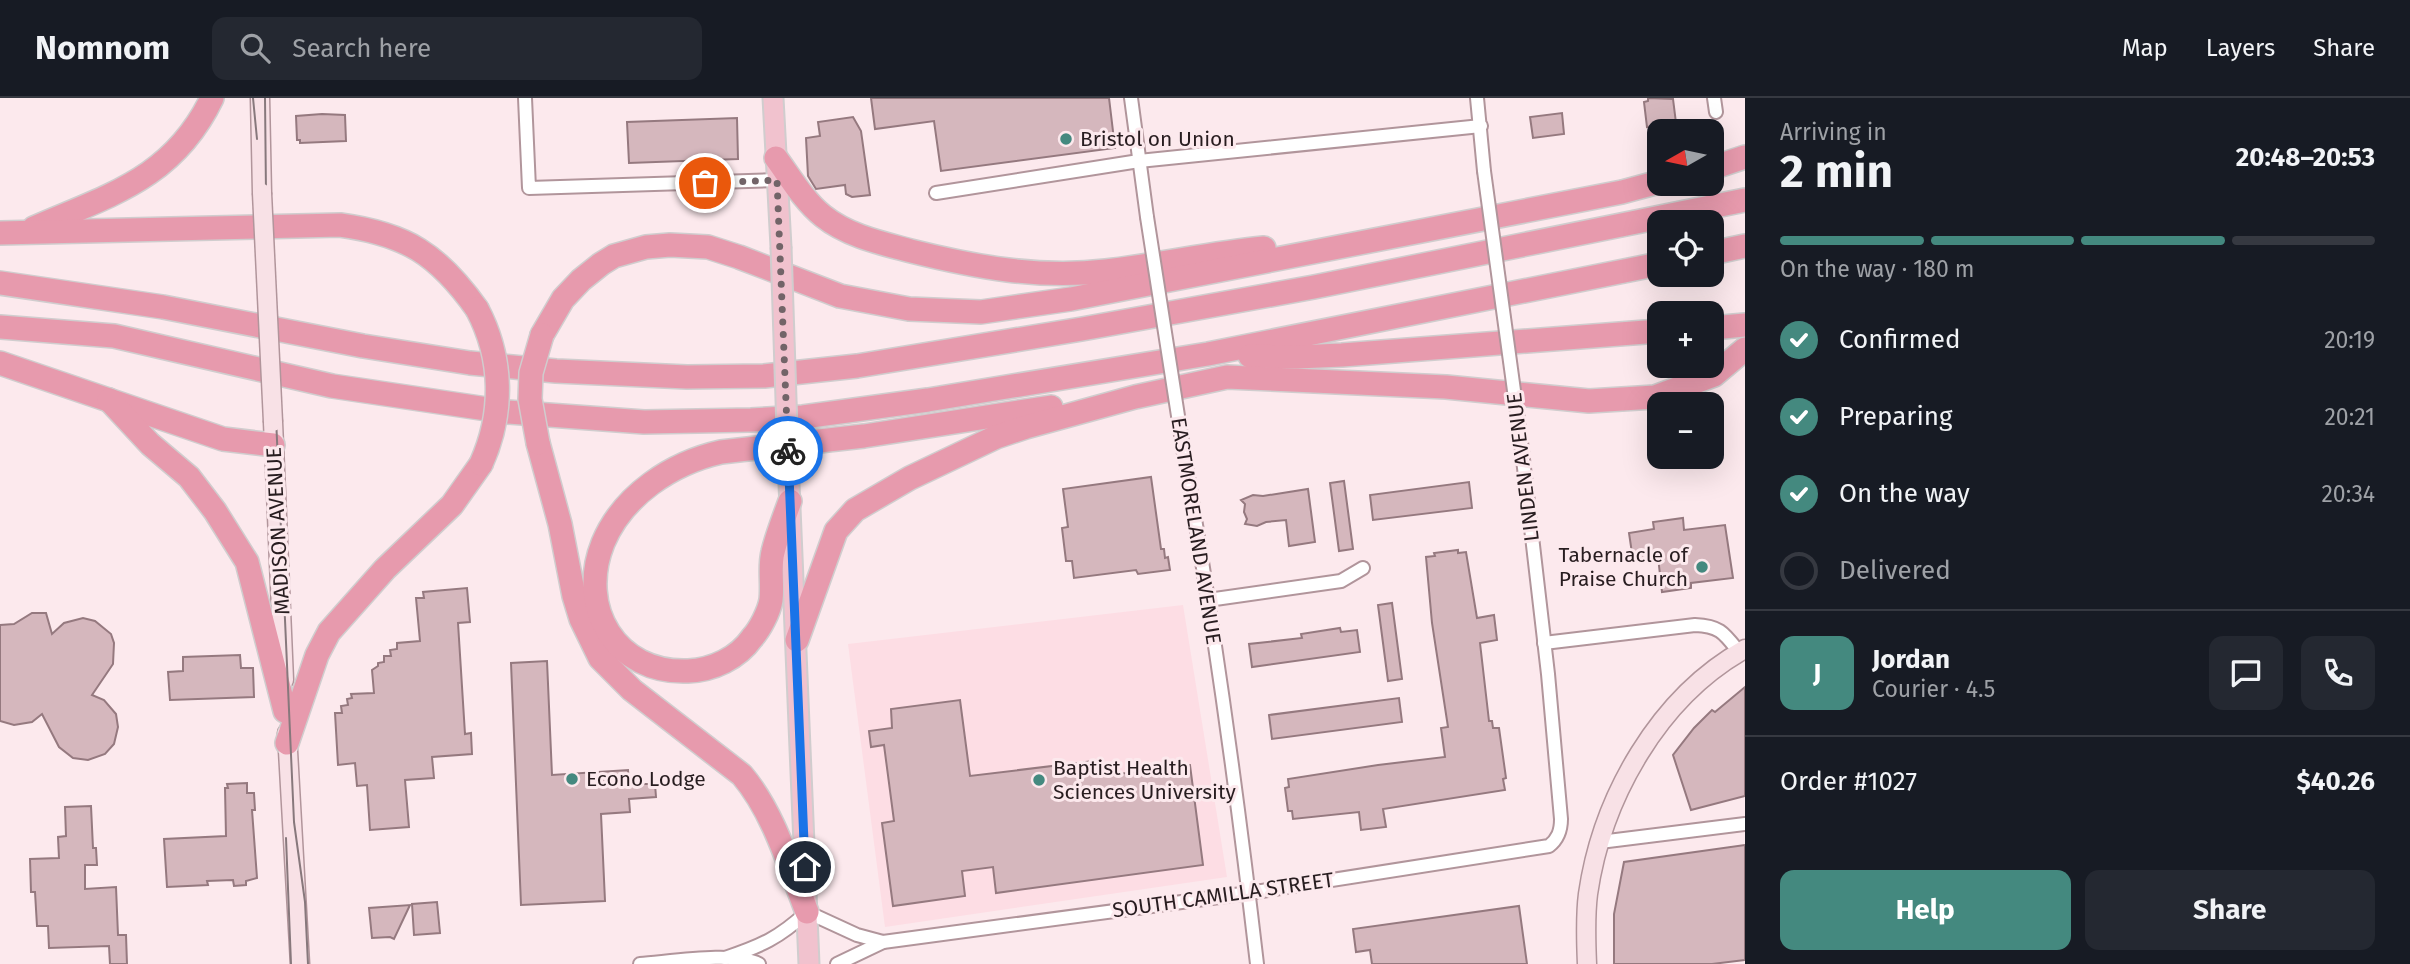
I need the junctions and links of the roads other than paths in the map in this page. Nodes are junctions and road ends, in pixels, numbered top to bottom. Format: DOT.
graph roads {
  1 [pos="212,98"];
  2 [pos="260,98"];
  3 [pos="525,98"];
  4 [pos="773,98"];
  5 [pos="1131,98"];
  6 [pos="1477,98"];
  7 [pos="1480,126"];
  8 [pos="1745,157"];
  9 [pos="1139,161"];
  10 [pos="1724,164"];
  11 [pos="777,169"];
  12 [pos="1647,185"];
  13 [pos="936,193"];
  14 [pos="1741,200"];
  15 [pos="25,232"];
  16 [pos="0,233"];
  17 [pos="1393,236"];
  18 [pos="1745,246"];
  19 [pos="1724,250"];
  20 [pos="1647,267"];
  21 [pos="0,283"];
  22 [pos="0,327"];
  23 [pos="1647,332"];
  24 [pos="1745,349"];
  25 [pos="1209,354"];
  26 [pos="0,363"];
  27 [pos="1135,397"];
  28 [pos="109,400"];
  29 [pos="273,445"];
  30 [pos="790,501"];
  31 [pos="1363,568"];
  32 [pos="1208,600"];
  33 [pos="797,640"];
  34 [pos="1544,643"];
  35 [pos="1742,650"];
  36 [pos="285,710"];
  37 [pos="287,743"];
  38 [pos="1745,824"];
  39 [pos="1558,836"];
  40 [pos="1600,842"];
  41 [pos="1249,893"];
  42 [pos="807,912"];
  43 [pos="883,942"];
  44 [pos="725,958"];
  45 [pos="300,964"];
  46 [pos="640,964"];
  47 [pos="760,964"];
  48 [pos="809,964"];
  49 [pos="836,964"];
  50 [pos="1258,964"];
  51 [pos="1587,964"];
  1 -- 15 [label="highway"];
  2 -- 29 [label="street, MADISON AVENUE, bridge"];
  3 -- 11 [label="street"];
  4 -- 11 [label="main road"];
  5 -- 9 [label="street, EASTMORELAND AVENUE"];
  6 -- 7 [label="street, LINDEN AVENUE"];
  7 -- 9 [label="street"];
  7 -- 34 [label="street, LINDEN AVENUE, bridge"];
  8 -- 10 [label="highway"];
  9 -- 13 [label="street"];
  9 -- 32 [label="street, EASTMORELAND AVENUE, bridge"];
  11 -- 17 [label="highway"];
  11 -- 30 [label="main road, bridge"];
  12 -- 17 [label="highway"];
  14 -- 21 [label="highway"];
  15 -- 16 [label="highway"];
  15 -- 37 [label="highway, bridge"];
  17 -- 42 [label="highway, bridge"];
  18 -- 19 [label="highway"];
  20 -- 25 [label="highway"];
  22 -- 25 [label="highway"];
  23 -- 25 [label="highway"];
  24 -- 27 [label="highway"];
  26 -- 28 [label="highway"];
  27 -- 30 [label="highway"];
  27 -- 33 [label="highway"];
  28 -- 29 [label="highway"];
  28 -- 36 [label="highway"];
  29 -- 36 [label="street, MADISON AVENUE"];
  30 -- 33 [label="main road"];
  31 -- 32 [label="street"];
  32 -- 41 [label="street, EASTMORELAND AVENUE"];
  33 -- 42 [label="main road"];
  34 -- 35 [label="street"];
  34 -- 39 [label="street, LINDEN AVENUE"];
  35 -- 40 [label="street"];
  36 -- 37 [label="street, MADISON AVENUE"];
  37 -- 45 [label="street, MADISON AVENUE"];
  38 -- 40 [label="street"];
  39 -- 41 [label="street, SOUTH CAMILLA STREET"];
  40 -- 51 [label="street"];
  41 -- 43 [label="street, SOUTH CAMILLA STREET"];
  41 -- 50 [label="street, EASTMORELAND AVENUE"];
  42 -- 43 [label="street, SOUTH CAMILLA STREET"];
  42 -- 44 [label="street"];
  42 -- 48 [label="main road"];
  43 -- 49 [label="street, SOUTH CAMILLA STREET"];
  44 -- 46 [label="street"];
  44 -- 47 [label="street"];
}
